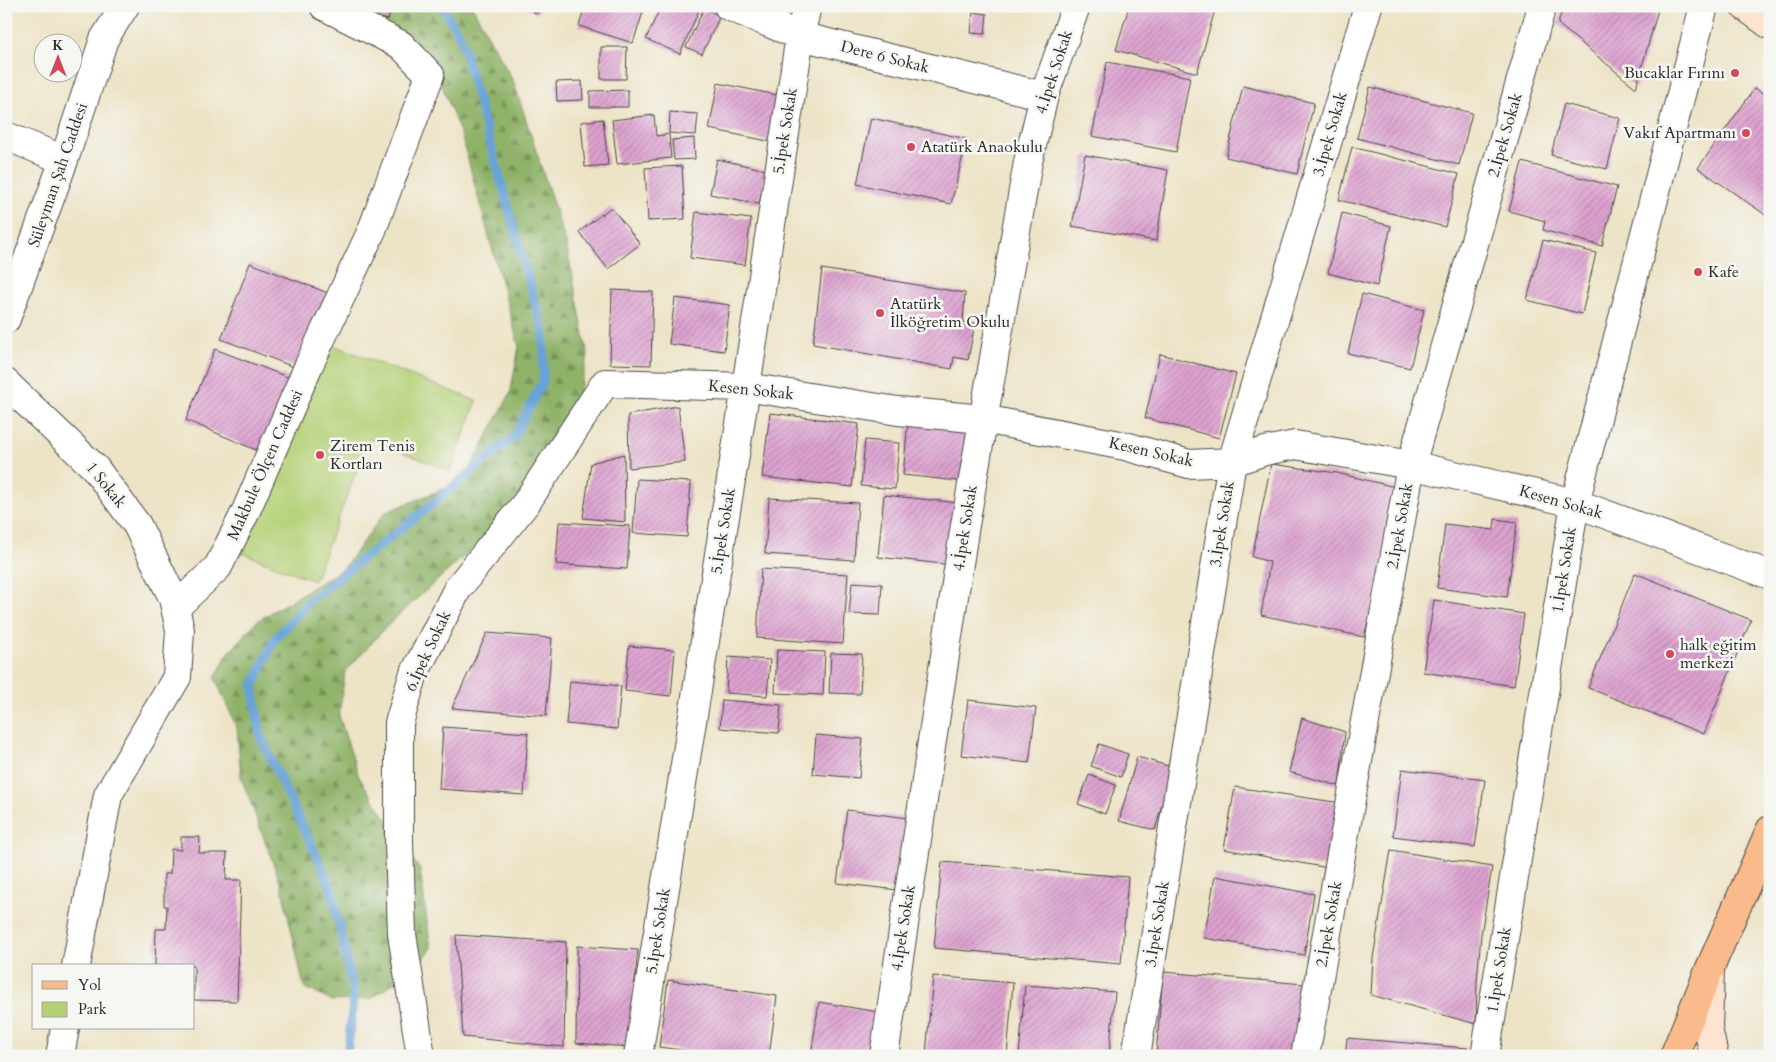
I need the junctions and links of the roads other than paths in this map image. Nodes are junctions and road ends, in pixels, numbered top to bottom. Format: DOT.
graph roads {
  1 [pos="125,6"];
  2 [pos="324,6"];
  3 [pos="728,6"];
  4 [pos="807,6"];
  5 [pos="1076,6"];
  6 [pos="1368,6"];
  7 [pos="1542,6"];
  8 [pos="1704,6"];
  9 [pos="1744,6"];
  10 [pos="1770,25"];
  11 [pos="800,36"];
  12 [pos="1044,96"];
  13 [pos="6,136"];
  14 [pos="64,160"];
  15 [pos="6,319"];
  16 [pos="605,382"];
  17 [pos="6,383"];
  18 [pos="746,387"];
  19 [pos="984,419"];
  20 [pos="1232,462"];
  21 [pos="1411,465"];
  22 [pos="1575,503"];
  23 [pos="1770,575"];
  24 [pos="176,607"];
  25 [pos="1770,830"];
  26 [pos="76,964"];
  27 [pos="1710,968"];
  28 [pos="64,1030"];
  29 [pos="60,1056"];
  30 [pos="421,1056"];
  31 [pos="638,1056"];
  32 [pos="884,1056"];
  33 [pos="1136,1056"];
  34 [pos="1305,1056"];
  35 [pos="1485,1056"];
  36 [pos="1674,1056"];
  37 [pos="1714,1056"];
  1 -- 14 [label="street, Süleyman Şah Caddesi"];
  2 -- 24 [label="street, Makbule Ölçen Caddesi"];
  3 -- 11 [label="street, Dere 6 Sokak"];
  4 -- 11 [label="street, 5.İpek Sokak"];
  5 -- 12 [label="street, 4.İpek Sokak"];
  6 -- 20 [label="street, 3.İpek Sokak"];
  7 -- 21 [label="street, 2.İpek Sokak"];
  8 -- 22 [label="street, 1.İpek Sokak"];
  9 -- 10 [label="main road"];
  11 -- 12 [label="street, Dere 6 Sokak"];
  11 -- 18 [label="street, 5.İpek Sokak"];
  12 -- 19 [label="street, 4.İpek Sokak"];
  13 -- 14 [label="street"];
  14 -- 15 [label="street, Süleyman Şah Caddesi"];
  16 -- 18 [label="street, Kesen Sokak"];
  16 -- 30 [label="street, 6.İpek Sokak"];
  17 -- 24 [label="street, 1 Sokak"];
  18 -- 19 [label="street, Kesen Sokak"];
  18 -- 31 [label="street, 5.İpek Sokak"];
  19 -- 20 [label="street, Kesen Sokak"];
  19 -- 32 [label="street, 4.İpek Sokak"];
  20 -- 21 [label="street, Kesen Sokak"];
  20 -- 33 [label="street, 3.İpek Sokak"];
  21 -- 22 [label="street, Kesen Sokak"];
  21 -- 34 [label="street, 2.İpek Sokak"];
  22 -- 23 [label="street, Kesen Sokak"];
  22 -- 35 [label="street, 1.İpek Sokak"];
  24 -- 26 [label="street"];
  25 -- 27 [label="main road"];
  27 -- 36 [label="main road"];
  27 -- 37 [label="main road"];
  28 -- 29 [label="street"];
}
